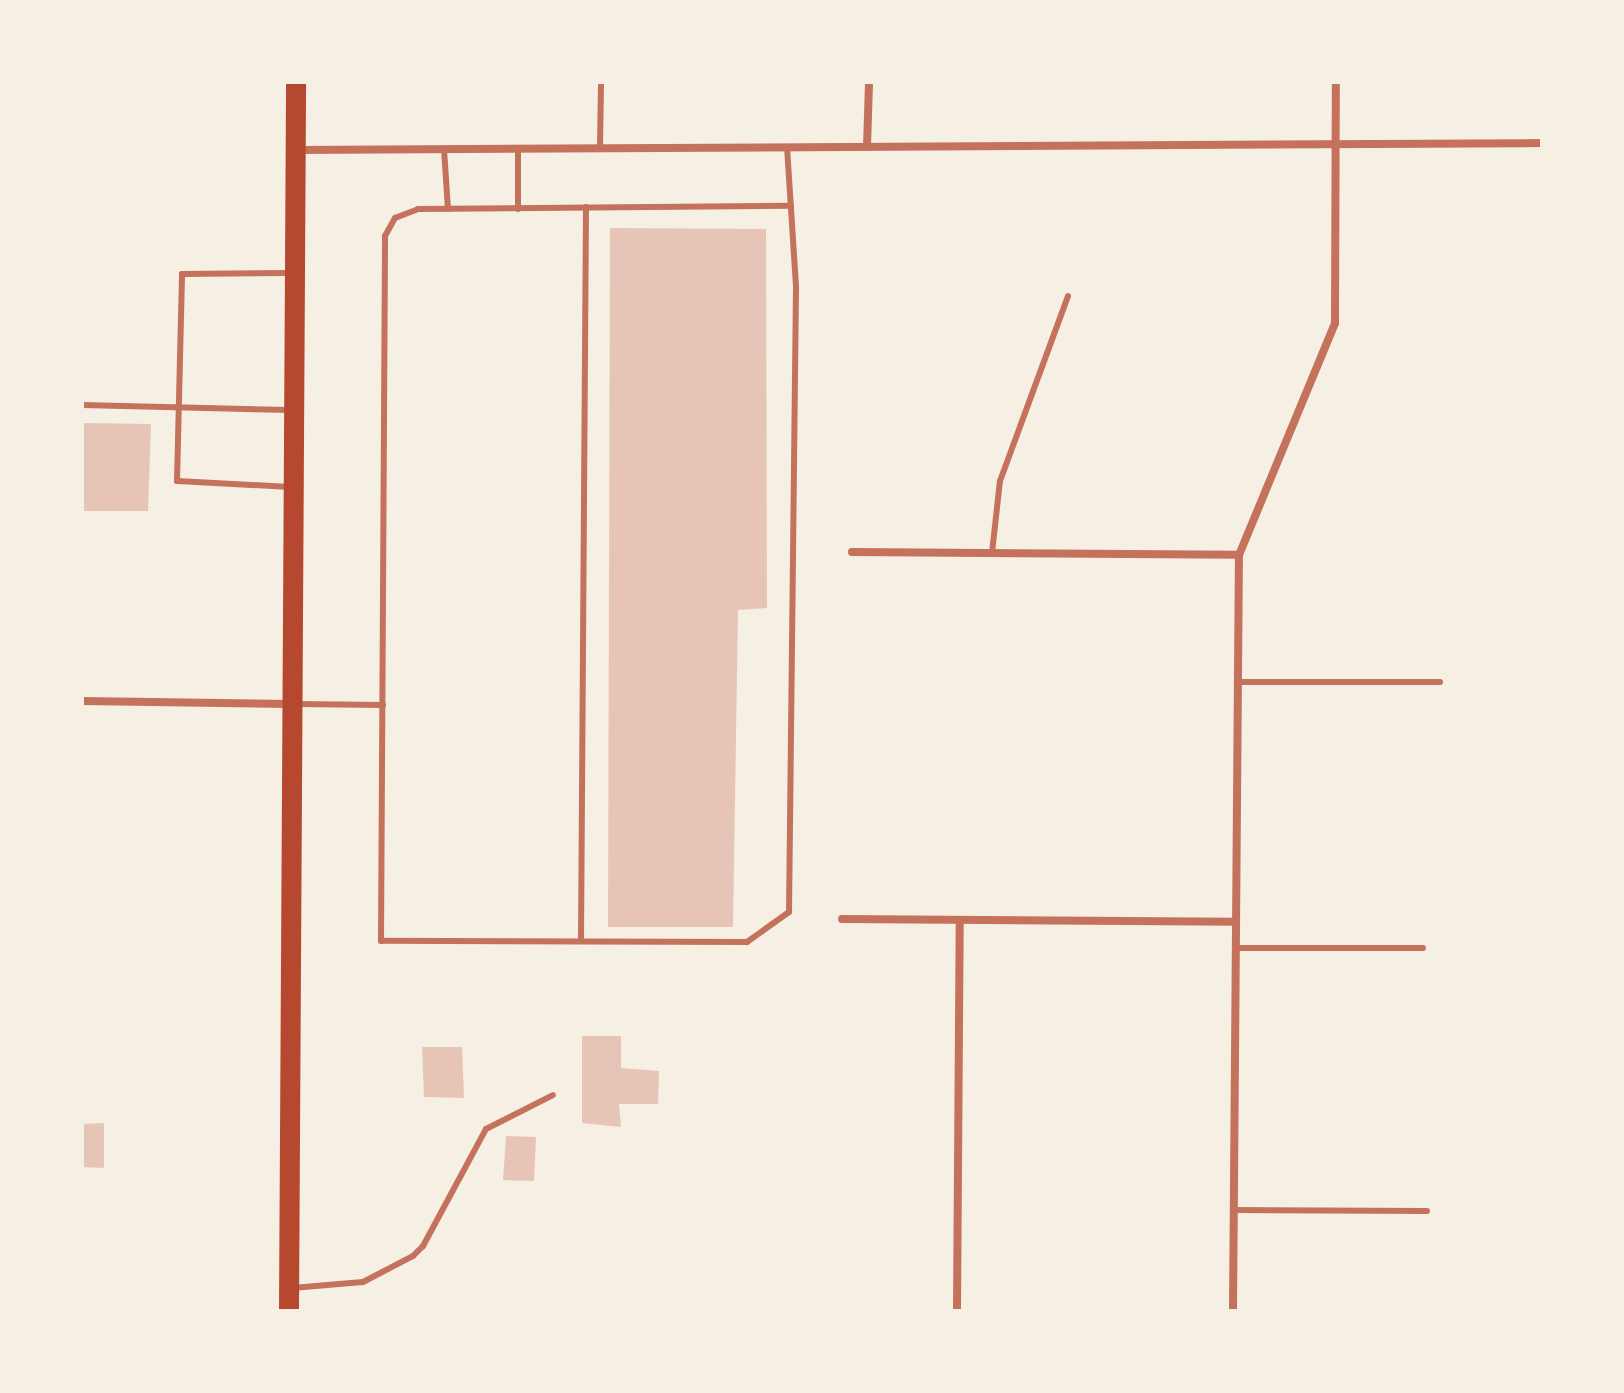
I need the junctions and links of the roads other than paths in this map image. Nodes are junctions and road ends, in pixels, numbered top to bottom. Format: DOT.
graph roads {
  1 [pos="296,82"];
  2 [pos="601,82"];
  3 [pos="869,82"];
  4 [pos="1336,82"];
  5 [pos="1542,143"];
  6 [pos="1336,144"];
  7 [pos="787,147"];
  8 [pos="867,147"];
  9 [pos="600,148"];
  10 [pos="444,149"];
  11 [pos="518,149"];
  12 [pos="295,150"];
  13 [pos="791,206"];
  14 [pos="586,207"];
  15 [pos="448,209"];
  16 [pos="518,209"];
  17 [pos="295,273"];
  18 [pos="1068,296"];
  19 [pos="82,405"];
  20 [pos="178,407"];
  21 [pos="294,410"];
  22 [pos="293,487"];
  23 [pos="852,552"];
  24 [pos="992,553"];
  25 [pos="1239,555"];
  26 [pos="1238,682"];
  27 [pos="1440,682"];
  28 [pos="82,701"];
  29 [pos="292,704"];
  30 [pos="383,705"];
  31 [pos="842,919"];
  32 [pos="960,920"];
  33 [pos="1236,922"];
  34 [pos="581,941"];
  35 [pos="1235,948"];
  36 [pos="1423,948"];
  37 [pos="553,1095"];
  38 [pos="1234,1210"];
  39 [pos="1427,1211"];
  40 [pos="289,1288"];
  41 [pos="289,1311"];
  42 [pos="957,1311"];
  43 [pos="1233,1311"];
  1 -- 12 [label="main road"];
  2 -- 9 [label="lane"];
  3 -- 8 [label="street"];
  4 -- 6 [label="street"];
  5 -- 6 [label="street"];
  6 -- 8 [label="street"];
  6 -- 25 [label="street"];
  7 -- 8 [label="street"];
  7 -- 9 [label="street"];
  7 -- 13 [label="lane"];
  9 -- 11 [label="street"];
  10 -- 11 [label="street"];
  10 -- 12 [label="street"];
  10 -- 15 [label="lane"];
  11 -- 16 [label="lane"];
  12 -- 17 [label="main road"];
  13 -- 14 [label="lane"];
  13 -- 34 [label="lane"];
  14 -- 16 [label="lane"];
  14 -- 34 [label="lane"];
  15 -- 16 [label="lane"];
  15 -- 30 [label="lane"];
  17 -- 20 [label="lane"];
  17 -- 21 [label="main road"];
  18 -- 24 [label="lane"];
  19 -- 20 [label="lane"];
  20 -- 21 [label="lane"];
  20 -- 22 [label="lane"];
  21 -- 22 [label="main road"];
  22 -- 29 [label="main road"];
  23 -- 24 [label="street"];
  24 -- 25 [label="street"];
  25 -- 26 [label="street"];
  26 -- 27 [label="lane"];
  26 -- 33 [label="street"];
  28 -- 29 [label="street"];
  29 -- 30 [label="lane"];
  29 -- 40 [label="main road"];
  30 -- 34 [label="lane"];
  31 -- 32 [label="street"];
  32 -- 33 [label="street"];
  32 -- 42 [label="street"];
  33 -- 35 [label="street"];
  35 -- 36 [label="lane"];
  35 -- 38 [label="street"];
  37 -- 40 [label="lane"];
  38 -- 39 [label="lane"];
  38 -- 43 [label="street"];
  40 -- 41 [label="main road"];
}
